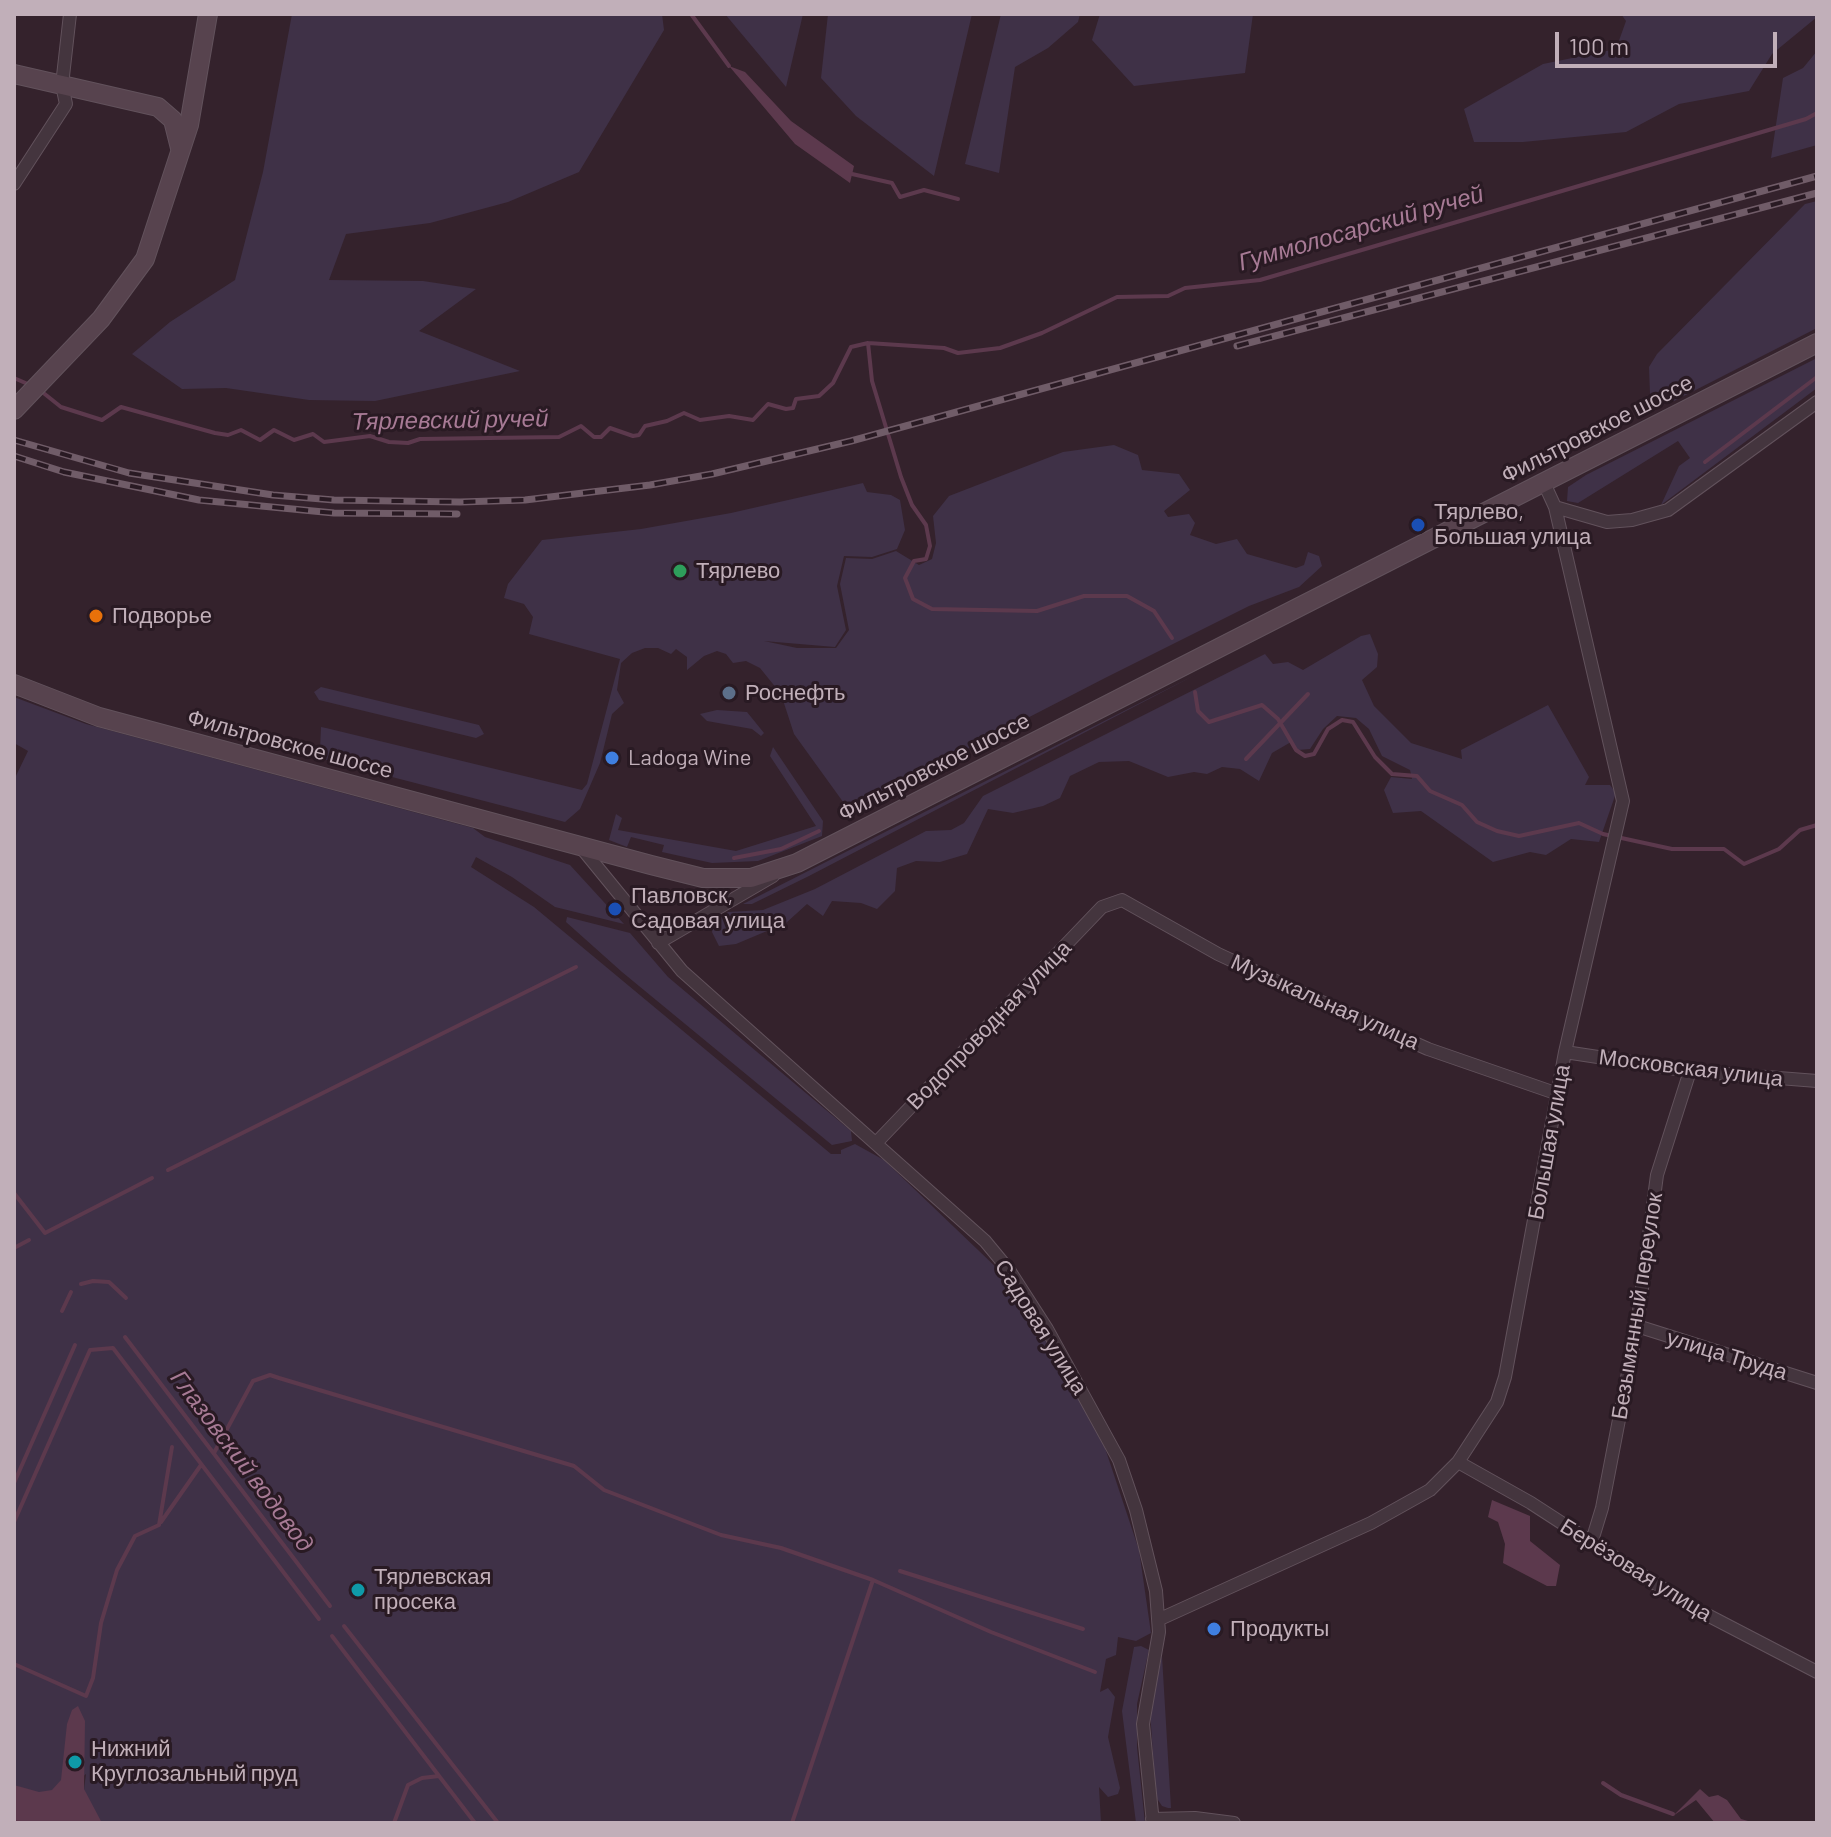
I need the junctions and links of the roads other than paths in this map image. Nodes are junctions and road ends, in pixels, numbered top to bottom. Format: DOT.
graph roads {
  1 [pos="70,14"];
  2 [pos="208,14"];
  3 [pos="14,74"];
  4 [pos="62,85"];
  5 [pos="193,103"];
  6 [pos="158,107"];
  7 [pos="181,150"];
  8 [pos="14,184"];
  9 [pos="1817,343"];
  10 [pos="1817,402"];
  11 [pos="16,408"];
  12 [pos="1544,483"];
  13 [pos="1555,507"];
  14 [pos="14,684"];
  15 [pos="580,846"];
  16 [pos="782,869"];
  17 [pos="1102,907"];
  18 [pos="658,943"];
  19 [pos="1565,1052"];
  20 [pos="1690,1071"];
  21 [pos="1817,1081"];
  22 [pos="1558,1094"];
  23 [pos="877,1142"];
  24 [pos="1637,1326"];
  25 [pos="1817,1383"];
  26 [pos="1458,1462"];
  27 [pos="1591,1544"];
  28 [pos="1160,1619"];
  29 [pos="1817,1656"];
  30 [pos="1814,1671"];
  31 [pos="1153,1821"];
  32 [pos="1234,1823"];
  1 -- 4 [label="street"];
  2 -- 5 [label="main road"];
  3 -- 4 [label="main road"];
  4 -- 6 [label="main road"];
  4 -- 8 [label="street"];
  5 -- 6 [label="main road"];
  5 -- 7 [label="main road"];
  6 -- 7 [label="main road"];
  7 -- 11 [label="main road"];
  9 -- 12 [label="main road, Фильтровское шоссе"];
  10 -- 13 [label="street"];
  12 -- 13 [label="street, Большая улица"];
  12 -- 16 [label="main road, Фильтровское шоссе"];
  13 -- 19 [label="street, Большая улица"];
  14 -- 15 [label="main road, Фильтровское шоссе"];
  15 -- 16 [label="main road, Фильтровское шоссе"];
  15 -- 18 [label="street, Садовая улица"];
  16 -- 18 [label="street"];
  17 -- 22 [label="street, Музыкальная улица"];
  17 -- 23 [label="street, Водопроводная улица"];
  18 -- 23 [label="street, Садовая улица"];
  19 -- 20 [label="street, Московская улица"];
  19 -- 22 [label="street, Большая улица"];
  20 -- 21 [label="street, Московская улица"];
  20 -- 24 [label="street, Безымянный переулок"];
  22 -- 26 [label="street, Большая улица"];
  23 -- 28 [label="street, Садовая улица"];
  24 -- 25 [label="street, улица Труда"];
  24 -- 27 [label="street, Безымянный переулок"];
  26 -- 27 [label="street, Берёзовая улица"];
  26 -- 28 [label="street, Большая улица"];
  27 -- 30 [label="street, Берёзовая улица"];
  28 -- 31 [label="street, Садовая улица"];
  29 -- 30 [label="street"];
  31 -- 32 [label="street"];
}
